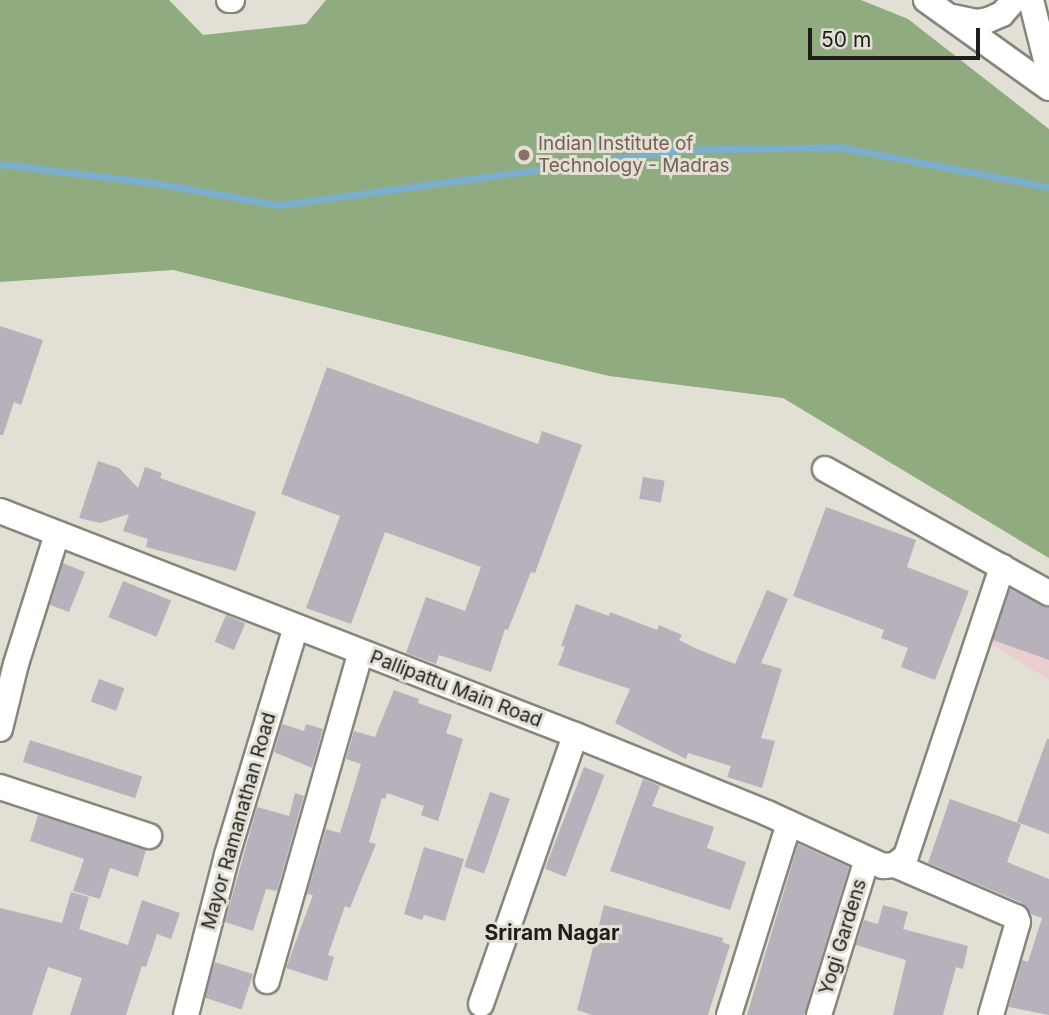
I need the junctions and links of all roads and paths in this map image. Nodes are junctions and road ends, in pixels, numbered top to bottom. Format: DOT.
graph roads {
  1 [pos="926,0"];
  2 [pos="1014,0"];
  3 [pos="1031,0"];
  4 [pos="948,16"];
  5 [pos="1049,72"];
  6 [pos="1049,88"];
  7 [pos="825,469"];
  8 [pos="0,512"];
  9 [pos="57,534"];
  10 [pos="1002,568"];
  11 [pos="1049,593"];
  12 [pos="296,627"];
  13 [pos="360,652"];
  14 [pos="0,729"];
  15 [pos="575,735"];
  16 [pos="0,787"];
  17 [pos="789,823"];
  18 [pos="149,835"];
  19 [pos="867,859"];
  20 [pos="901,861"];
  21 [pos="267,981"];
  22 [pos="481,1004"];
  23 [pos="186,1015"];
  24 [pos="729,1015"];
  25 [pos="819,1015"];
  26 [pos="991,1015"];
  1 -- 4 [label="street"];
  2 -- 4 [label="street"];
  3 -- 5 [label="street"];
  4 -- 6 [label="street"];
  7 -- 10 [label="street"];
  8 -- 9 [label="street, Pallipattu Main Road"];
  9 -- 12 [label="street, Pallipattu Main Road"];
  9 -- 14 [label="street"];
  10 -- 11 [label="street"];
  10 -- 20 [label="street"];
  12 -- 13 [label="street, Pallipattu Main Road"];
  12 -- 23 [label="street, Mayor Ramanathan Road"];
  13 -- 15 [label="street, Pallipattu Main Road"];
  13 -- 21 [label="street"];
  15 -- 17 [label="street, Pallipattu Main Road"];
  15 -- 22 [label="street"];
  16 -- 18 [label="street"];
  17 -- 19 [label="street, Pallipattu Main Road"];
  17 -- 24 [label="street"];
  19 -- 20 [label="street, Pallipattu Main Road"];
  19 -- 25 [label="street, Yogi Gardens"];
  20 -- 26 [label="street, Pallipattu Main Road"];
}
